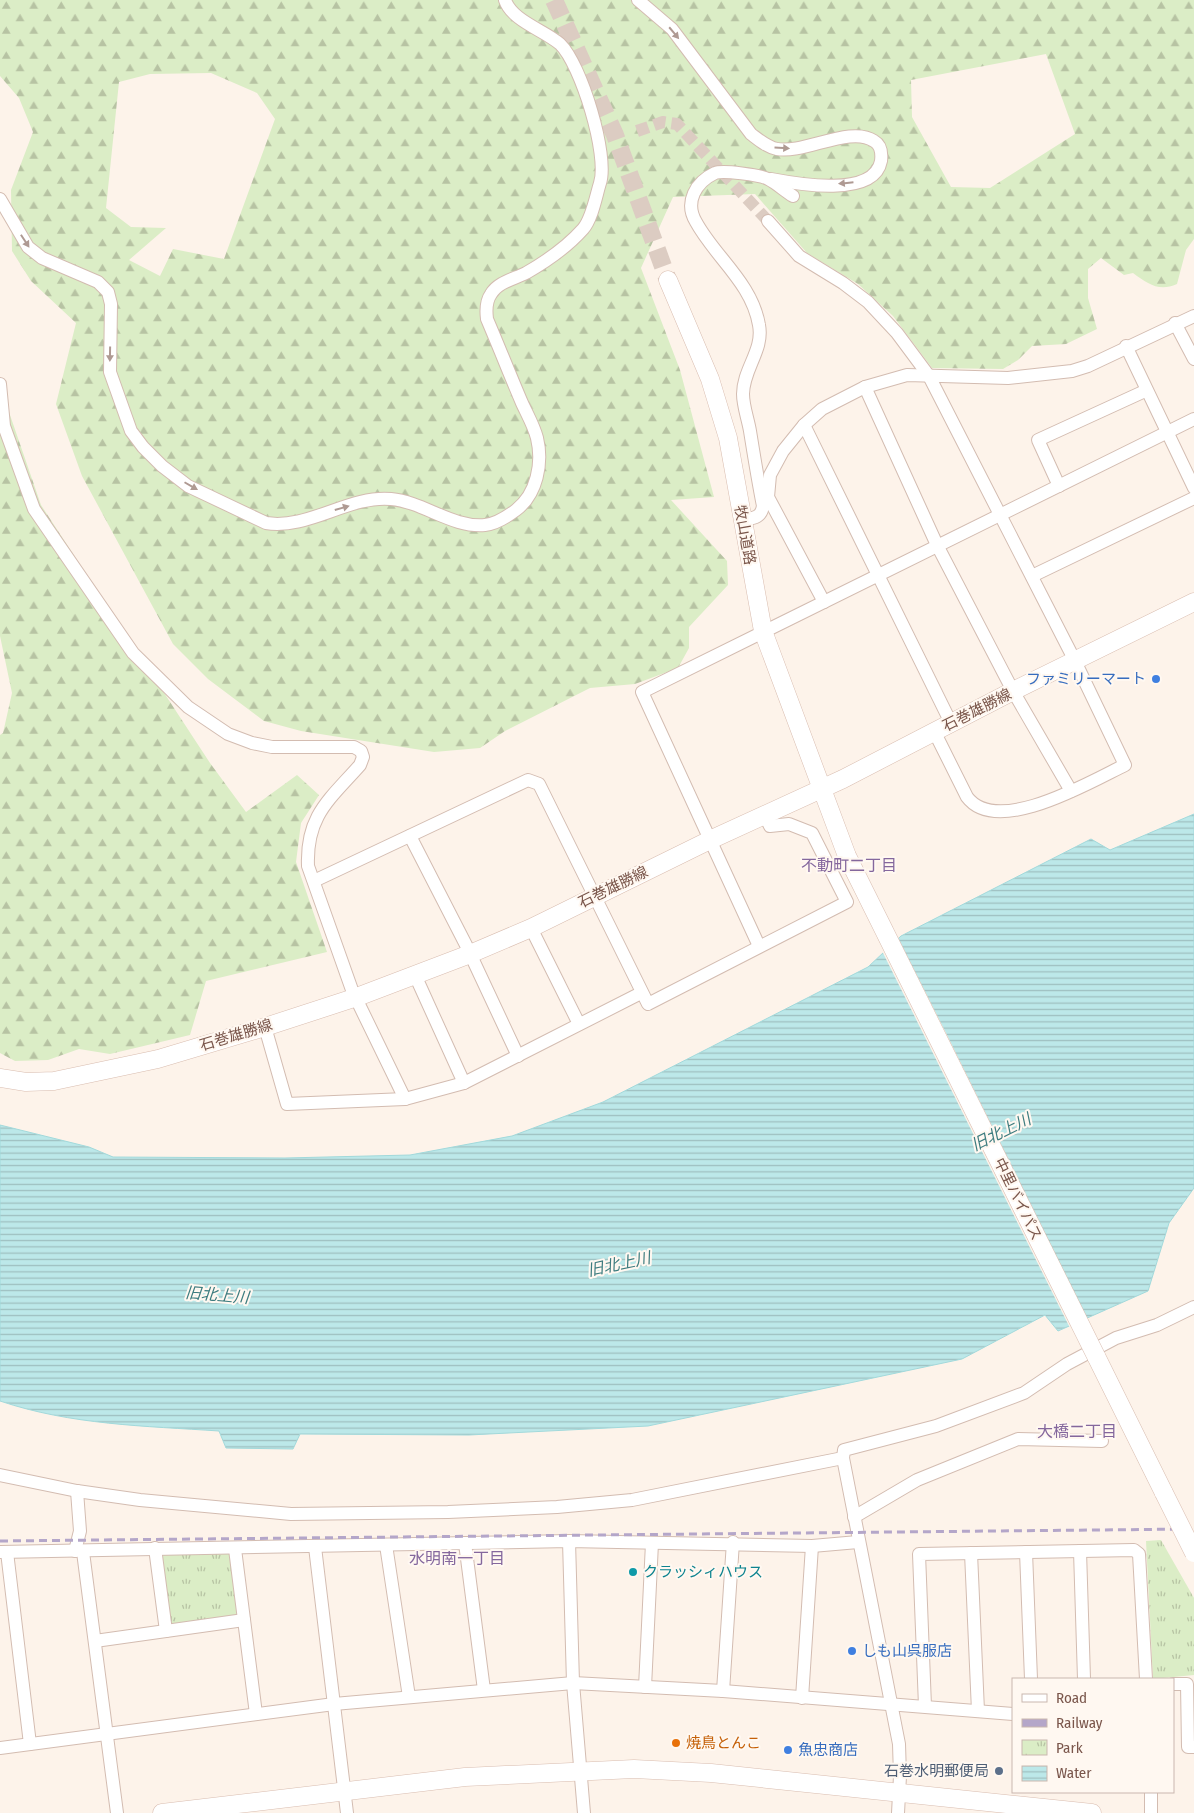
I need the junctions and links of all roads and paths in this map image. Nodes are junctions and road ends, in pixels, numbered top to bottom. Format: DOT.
graph roads {
  1 [pos="504,0"];
  2 [pos="638,0"];
  3 [pos="768,179"];
  4 [pos="793,196"];
  5 [pos="0,199"];
  6 [pos="768,221"];
  7 [pos="668,280"];
  8 [pos="1194,316"];
  9 [pos="1175,323"];
  10 [pos="1126,346"];
  11 [pos="1194,359"];
  12 [pos="929,376"];
  13 [pos="0,384"];
  14 [pos="865,387"];
  15 [pos="1146,391"];
  16 [pos="1194,419"];
  17 [pos="804,425"];
  18 [pos="1166,433"];
  19 [pos="1059,486"];
  20 [pos="1194,488"];
  21 [pos="1194,498"];
  22 [pos="1000,515"];
  23 [pos="742,520"];
  24 [pos="937,545"];
  25 [pos="879,575"];
  26 [pos="1032,576"];
  27 [pos="824,602"];
  28 [pos="1194,602"];
  29 [pos="763,631"];
  30 [pos="1075,661"];
  31 [pos="1013,691"];
  32 [pos="951,722"];
  33 [pos="934,731"];
  34 [pos="822,789"];
  35 [pos="1071,791"];
  36 [pos="764,814"];
  37 [pos="410,836"];
  38 [pos="710,840"];
  39 [pos="314,881"];
  40 [pos="595,896"];
  41 [pos="531,928"];
  42 [pos="759,946"];
  43 [pos="470,954"];
  44 [pos="416,975"];
  45 [pos="641,993"];
  46 [pos="357,997"];
  47 [pos="579,1024"];
  48 [pos="265,1027"];
  49 [pos="518,1056"];
  50 [pos="0,1078"];
  51 [pos="464,1083"];
  52 [pos="405,1099"];
  53 [pos="1194,1307"];
  54 [pos="1102,1441"];
  55 [pos="843,1458"];
  56 [pos="0,1475"];
  57 [pos="77,1491"];
  58 [pos="854,1517"];
  59 [pos="569,1541"];
  60 [pos="733,1542"];
  61 [pos="858,1542"];
  62 [pos="465,1543"];
  63 [pos="652,1543"];
  64 [pos="386,1545"];
  65 [pos="812,1546"];
  66 [pos="315,1547"];
  67 [pos="155,1548"];
  68 [pos="234,1549"];
  69 [pos="79,1551"];
  70 [pos="1080,1551"];
  71 [pos="3,1552"];
  72 [pos="1026,1552"];
  73 [pos="971,1553"];
  74 [pos="1194,1553"];
  75 [pos="244,1620"];
  76 [pos="166,1631"];
  77 [pos="96,1641"];
  78 [pos="1031,1678"];
  79 [pos="1084,1678"];
  80 [pos="1146,1678"];
  81 [pos="572,1683"];
  82 [pos="1174,1684"];
  83 [pos="644,1687"];
  84 [pos="484,1690"];
  85 [pos="723,1691"];
  86 [pos="409,1696"];
  87 [pos="802,1698"];
  88 [pos="334,1704"];
  89 [pos="892,1705"];
  90 [pos="924,1706"];
  91 [pos="978,1711"];
  92 [pos="1191,1713"];
  93 [pos="256,1714"];
  94 [pos="1012,1714"];
  95 [pos="108,1735"];
  96 [pos="30,1744"];
  97 [pos="1194,1747"];
  98 [pos="0,1748"];
  99 [pos="580,1770"];
  100 [pos="344,1790"];
  101 [pos="900,1792"];
  102 [pos="1150,1793"];
  103 [pos="117,1813"];
  104 [pos="162,1813"];
  105 [pos="347,1813"];
  106 [pos="584,1813"];
  107 [pos="898,1813"];
  108 [pos="1092,1813"];
  109 [pos="1151,1813"];
  5 -- 1 [label="street, one-way"];
  2 -- 3 [label="street, one-way"];
  3 -- 4 [label="street"];
  3 -- 23 [label="street"];
  6 -- 12 [label="street"];
  7 -- 23 [label="street, 牧山道路"];
  8 -- 9 [label="street"];
  9 -- 10 [label="street"];
  9 -- 11 [label="street"];
  10 -- 12 [label="street"];
  10 -- 15 [label="street"];
  12 -- 14 [label="street"];
  12 -- 22 [label="street"];
  13 -- 39 [label="street"];
  14 -- 17 [label="street"];
  14 -- 24 [label="street"];
  15 -- 18 [label="street"];
  15 -- 19 [label="street"];
  16 -- 18 [label="street"];
  17 -- 25 [label="street"];
  17 -- 27 [label="street"];
  18 -- 19 [label="street"];
  18 -- 20 [label="street"];
  19 -- 22 [label="street"];
  21 -- 26 [label="street"];
  22 -- 24 [label="street"];
  22 -- 26 [label="street"];
  23 -- 29 [label="street, 牧山道路"];
  24 -- 25 [label="street"];
  24 -- 31 [label="street"];
  25 -- 27 [label="street"];
  25 -- 32 [label="street"];
  26 -- 30 [label="street"];
  27 -- 29 [label="street"];
  28 -- 30 [label="street, 石巻雄勝線"];
  29 -- 34 [label="street, 牧山道路"];
  29 -- 38 [label="street"];
  30 -- 31 [label="street, 石巻雄勝線"];
  30 -- 35 [label="street"];
  31 -- 32 [label="street, 石巻雄勝線"];
  31 -- 35 [label="street"];
  32 -- 33 [label="street, 石巻雄勝線"];
  33 -- 34 [label="street, 石巻雄勝線"];
  33 -- 35 [label="street"];
  34 -- 36 [label="street, 石巻雄勝線"];
  34 -- 74 [label="street, 中里バイパス, bridge"];
  36 -- 38 [label="street, 石巻雄勝線"];
  36 -- 42 [label="street"];
  37 -- 39 [label="street"];
  37 -- 40 [label="street"];
  37 -- 43 [label="street"];
  38 -- 40 [label="street, 石巻雄勝線"];
  38 -- 42 [label="street"];
  39 -- 46 [label="street"];
  40 -- 41 [label="street, 石巻雄勝線"];
  40 -- 45 [label="street"];
  41 -- 43 [label="street, 石巻雄勝線"];
  41 -- 47 [label="street"];
  42 -- 45 [label="street"];
  43 -- 44 [label="street, 石巻雄勝線"];
  43 -- 49 [label="street"];
  44 -- 46 [label="street, 石巻雄勝線"];
  44 -- 51 [label="street"];
  45 -- 47 [label="street"];
  46 -- 48 [label="street, 石巻雄勝線"];
  46 -- 52 [label="street"];
  47 -- 49 [label="street"];
  48 -- 50 [label="street, 石巻雄勝線"];
  48 -- 52 [label="street"];
  49 -- 51 [label="street"];
  51 -- 52 [label="street"];
  53 -- 55 [label="street"];
  54 -- 58 [label="street"];
  55 -- 57 [label="street"];
  55 -- 58 [label="street"];
  56 -- 57 [label="street"];
  57 -- 69 [label="street"];
  58 -- 61 [label="street"];
  59 -- 62 [label="street"];
  59 -- 63 [label="street"];
  59 -- 81 [label="street"];
  60 -- 63 [label="street"];
  60 -- 65 [label="street"];
  60 -- 85 [label="street"];
  61 -- 65 [label="street"];
  61 -- 89 [label="street"];
  62 -- 64 [label="street"];
  62 -- 84 [label="street"];
  63 -- 83 [label="street"];
  64 -- 66 [label="street"];
  64 -- 86 [label="street"];
  65 -- 87 [label="street"];
  66 -- 68 [label="street"];
  66 -- 88 [label="street"];
  67 -- 68 [label="street"];
  67 -- 69 [label="street"];
  67 -- 76 [label="street"];
  68 -- 75 [label="street"];
  69 -- 71 [label="street"];
  69 -- 77 [label="street"];
  70 -- 72 [label="street"];
  70 -- 79 [label="street"];
  70 -- 80 [label="street"];
  71 -- 96 [label="street"];
  72 -- 73 [label="street"];
  72 -- 78 [label="street"];
  73 -- 90 [label="street"];
  73 -- 91 [label="street"];
  75 -- 76 [label="street"];
  75 -- 93 [label="street"];
  76 -- 77 [label="street"];
  77 -- 95 [label="street"];
  81 -- 83 [label="street"];
  81 -- 84 [label="street"];
  81 -- 99 [label="street"];
  82 -- 92 [label="street"];
  83 -- 85 [label="street"];
  84 -- 86 [label="street"];
  85 -- 87 [label="street"];
  86 -- 88 [label="street"];
  87 -- 89 [label="street"];
  88 -- 93 [label="street"];
  88 -- 100 [label="street"];
  89 -- 90 [label="street"];
  89 -- 101 [label="street"];
  90 -- 91 [label="street"];
  91 -- 94 [label="street"];
  92 -- 97 [label="street"];
  93 -- 95 [label="street"];
  95 -- 96 [label="street"];
  95 -- 103 [label="street"];
  96 -- 98 [label="street"];
  99 -- 100 [label="street"];
  99 -- 101 [label="street"];
  99 -- 106 [label="street"];
  100 -- 104 [label="street"];
  100 -- 105 [label="street"];
  101 -- 107 [label="street"];
  101 -- 108 [label="street"];
  102 -- 109 [label="street"];
}
